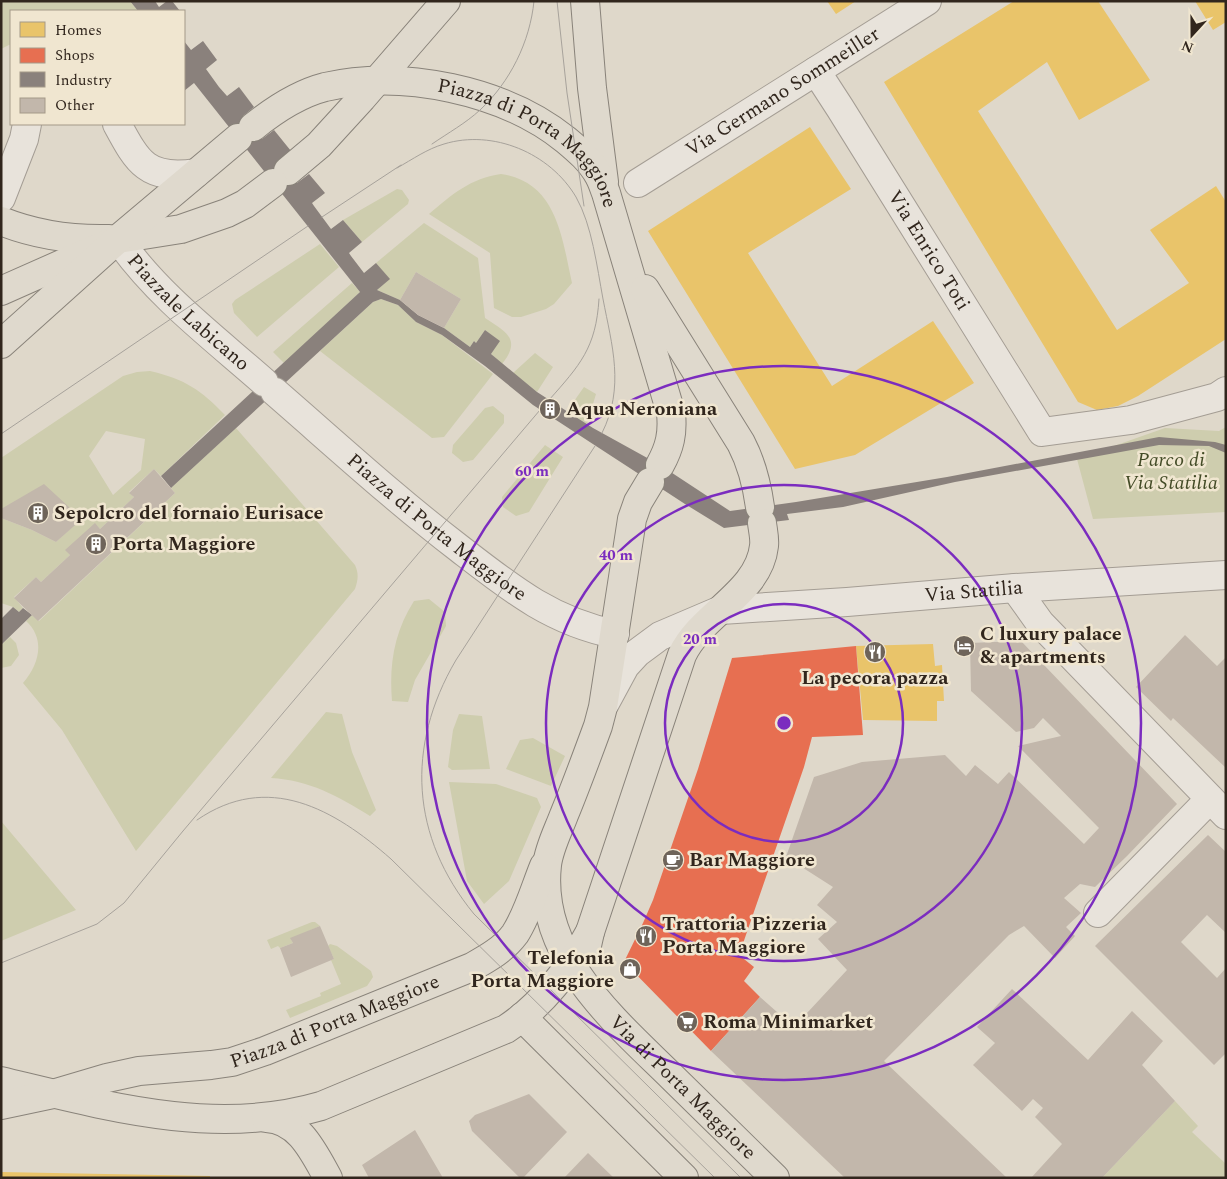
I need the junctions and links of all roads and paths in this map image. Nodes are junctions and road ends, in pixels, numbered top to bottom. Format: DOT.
graph roads {
  1 [pos="446,1"];
  2 [pos="585,1"];
  3 [pos="927,1"];
  4 [pos="816,72"];
  5 [pos="377,80"];
  6 [pos="27,125"];
  7 [pos="118,125"];
  8 [pos="245,133"];
  9 [pos="196,173"];
  10 [pos="638,183"];
  11 [pos="606,194"];
  12 [pos="1,198"];
  13 [pos="1,221"];
  14 [pos="118,239"];
  15 [pos="628,263"];
  16 [pos="1,290"];
  17 [pos="1,344"];
  18 [pos="270,387"];
  19 [pos="1226,391"];
  20 [pos="1226,575"];
  21 [pos="1015,588"];
  22 [pos="721,610"];
  23 [pos="615,634"];
  24 [pos="603,707"];
  25 [pos="1218,807"];
  26 [pos="550,851"];
  27 [pos="1098,913"];
  28 [pos="590,932"];
  29 [pos="570,964"];
  30 [pos="593,996"];
  31 [pos="522,1017"];
  32 [pos="1,1081"];
  33 [pos="53,1094"];
  34 [pos="1,1104"];
  35 [pos="266,1118"];
  36 [pos="328,1178"];
  37 [pos="684,1178"];
  38 [pos="775,1178"];
  1 -- 5 [label="main road"];
  2 -- 11 [label="main road"];
  3 -- 4 [label="street, Via Germano Sommeiller"];
  4 -- 10 [label="street, Via Germano Sommeiller"];
  4 -- 19 [label="street, Via Enrico Toti"];
  5 -- 8 [label="main road, Piazza di Porta Maggiore"];
  5 -- 11 [label="main road, Piazza di Porta Maggiore"];
  5 -- 14 [label="main road, Piazzale Labicano"];
  6 -- 12 [label="street"];
  7 -- 9 [label="street"];
  8 -- 9 [label="main road, Piazzale Labicano"];
  9 -- 14 [label="main road, Piazzale Labicano"];
  11 -- 15 [label="main road, Piazza di Porta Maggiore"];
  13 -- 14 [label="main road"];
  14 -- 16 [label="main road, Piazzale Labicano"];
  14 -- 17 [label="main road, Piazzale Labicano"];
  14 -- 18 [label="street, Piazzale Labicano"];
  15 -- 22 [label="main road, Piazza di Porta Maggiore"];
  15 -- 23 [label="main road, Piazza di Porta Maggiore"];
  18 -- 23 [label="street, Piazza di Porta Maggiore"];
  20 -- 21 [label="street, Via Statilia"];
  21 -- 22 [label="street, Via Statilia"];
  21 -- 25 [label="street"];
  22 -- 24 [label="street, Via Statilia"];
  22 -- 28 [label="main road, Piazza di Porta Maggiore"];
  23 -- 24 [label="main road, Piazza di Porta Maggiore"];
  24 -- 26 [label="main road, Piazza di Porta Maggiore"];
  25 -- 27 [label="street"];
  26 -- 29 [label="main road, Piazza di Porta Maggiore"];
  26 -- 33 [label="main road, Piazza di Porta Maggiore"];
  28 -- 29 [label="main road, Piazza di Porta Maggiore"];
  28 -- 30 [label="main road, Piazza di Porta Maggiore"];
  29 -- 30 [label="main road, Piazza di Porta Maggiore"];
  29 -- 31 [label="main road, Piazza di Porta Maggiore"];
  30 -- 38 [label="main road, Via di Porta Maggiore"];
  31 -- 35 [label="main road, Piazza di Porta Maggiore"];
  31 -- 37 [label="main road"];
  32 -- 33 [label="main road, Piazza di Porta Maggiore"];
  33 -- 34 [label="main road"];
  33 -- 35 [label="main road, Piazza di Porta Maggiore"];
  35 -- 36 [label="main road"];
}
